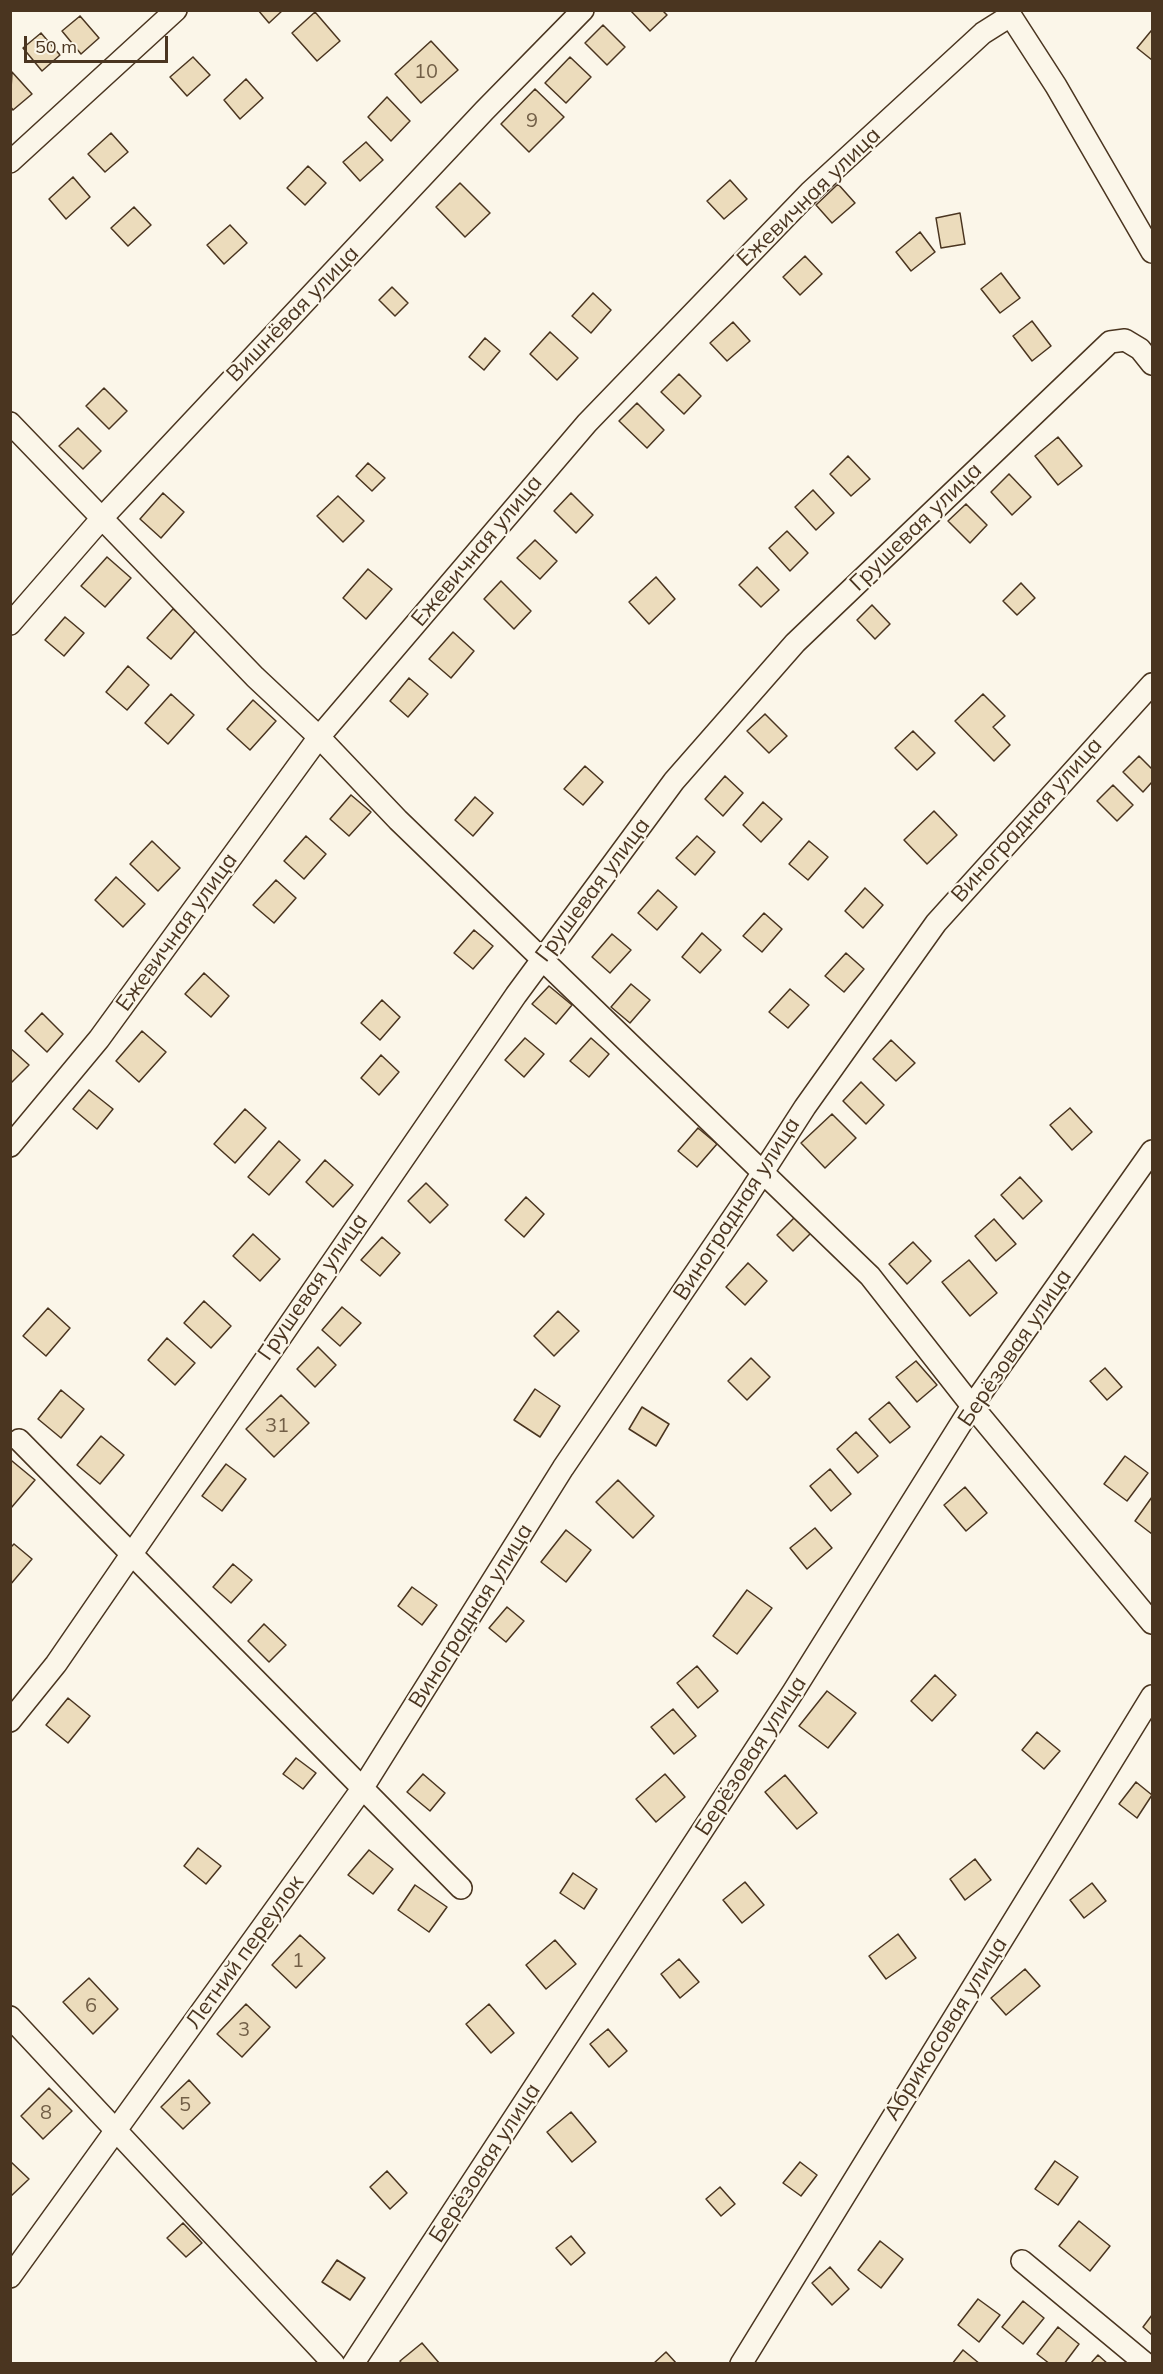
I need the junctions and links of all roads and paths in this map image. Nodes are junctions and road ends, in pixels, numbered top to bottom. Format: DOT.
graph roads {
  1 [pos="176,10"];
  2 [pos="583,10"];
  3 [pos="1009,13"];
  4 [pos="10,162"];
  5 [pos="1152,252"];
  6 [pos="1152,364"];
  7 [pos="10,423"];
  8 [pos="102,518"];
  9 [pos="10,624"];
  10 [pos="1152,684"];
  11 [pos="319,737"];
  12 [pos="541,960"];
  13 [pos="10,1146"];
  14 [pos="1152,1151"];
  15 [pos="763,1174"];
  16 [pos="972,1406"];
  17 [pos="19,1440"];
  18 [pos="131,1552"];
  19 [pos="1152,1623"];
  20 [pos="1152,1696"];
  21 [pos="10,1721"];
  22 [pos="368,1781"];
  23 [pos="461,1888"];
  24 [pos="10,2017"];
  25 [pos="116,2132"];
  26 [pos="1022,2261"];
  27 [pos="10,2277"];
  28 [pos="334,2364"];
  29 [pos="353,2364"];
  30 [pos="741,2364"];
  31 [pos="1146,2364"];
  1 -- 4 [label="street"];
  2 -- 8 [label="street, Вишнёвая улица"];
  3 -- 5 [label="street"];
  3 -- 11 [label="street, Ежевичная улица"];
  6 -- 12 [label="street, Грушевая улица"];
  7 -- 8 [label="street"];
  8 -- 9 [label="street, Вишнёвая улица"];
  8 -- 11 [label="street"];
  10 -- 15 [label="street, Виноградная улица"];
  11 -- 12 [label="street"];
  11 -- 13 [label="street, Ежевичная улица"];
  12 -- 15 [label="street"];
  12 -- 18 [label="street, Грушевая улица"];
  14 -- 16 [label="street, Берёзовая улица"];
  15 -- 16 [label="street"];
  15 -- 22 [label="street, Виноградная улица"];
  16 -- 19 [label="street"];
  16 -- 29 [label="street, Берёзовая улица"];
  17 -- 18 [label="street"];
  18 -- 21 [label="street, Грушевая улица"];
  18 -- 22 [label="street"];
  20 -- 30 [label="street, Абрикосовая улица"];
  22 -- 23 [label="street"];
  22 -- 25 [label="street, Летний переулок"];
  24 -- 25 [label="street"];
  25 -- 27 [label="street, Летний переулок"];
  25 -- 28 [label="street"];
  26 -- 31 [label="street"];
}
